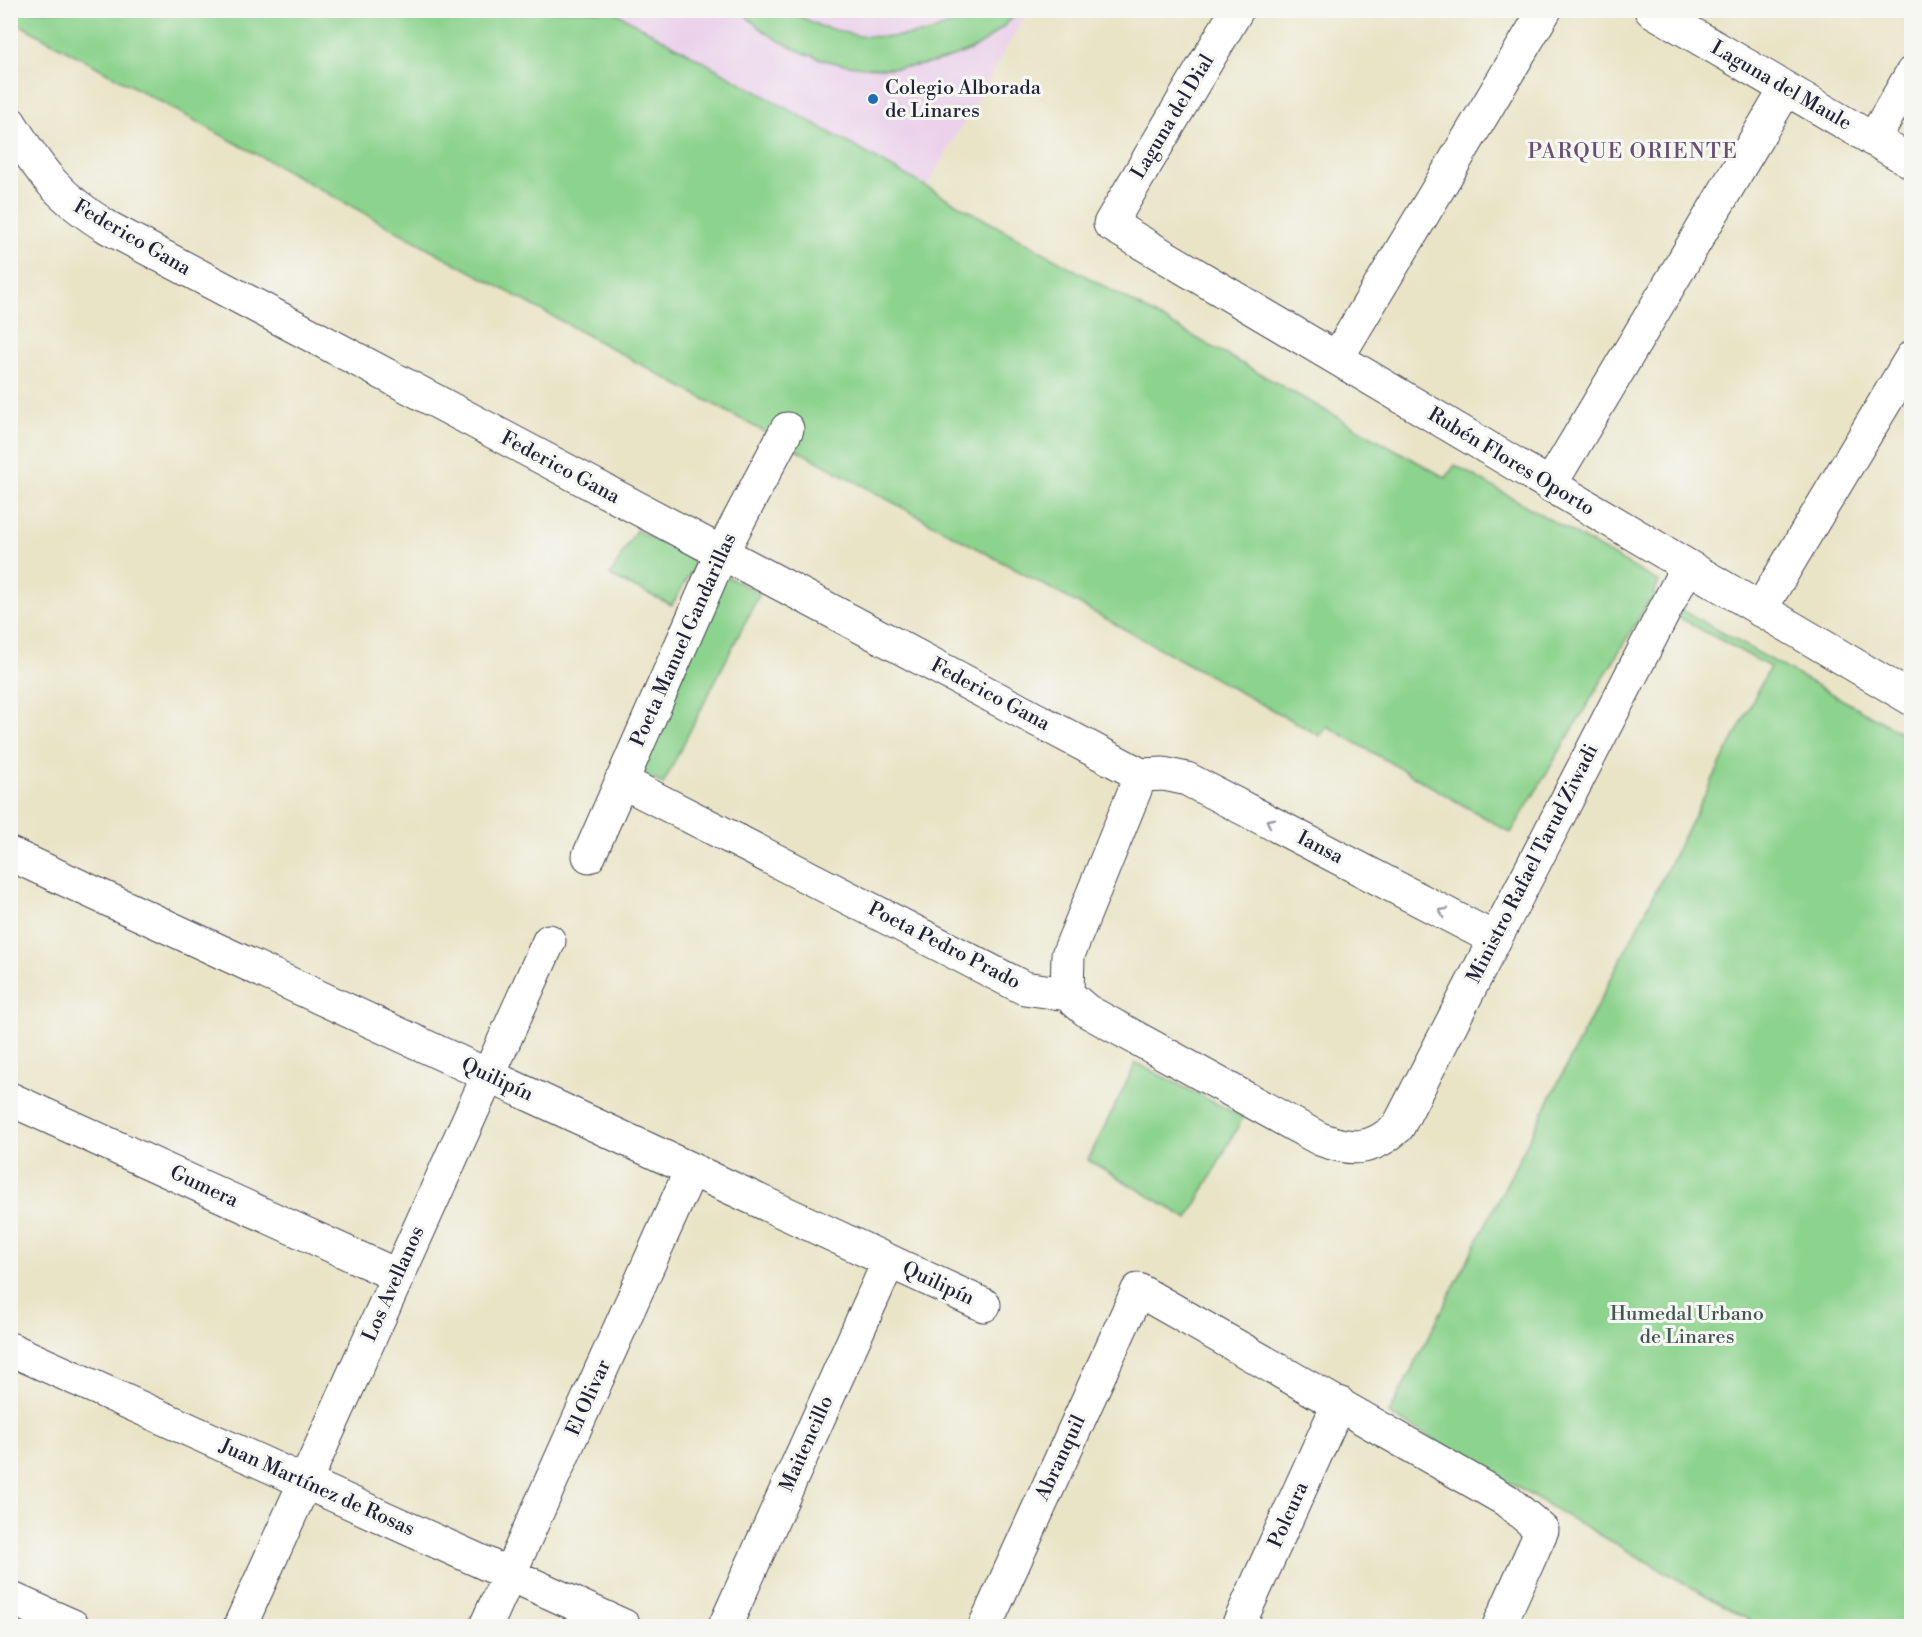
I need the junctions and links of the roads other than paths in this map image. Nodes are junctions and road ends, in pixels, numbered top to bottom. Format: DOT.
graph roads {
  1 [pos="1237,10"];
  2 [pos="1545,10"];
  3 [pos="1651,10"];
  4 [pos="1911,73"];
  5 [pos="1786,89"];
  6 [pos="10,123"];
  7 [pos="1873,140"];
  8 [pos="1911,162"];
  9 [pos="1110,224"];
  10 [pos="1911,357"];
  11 [pos="1337,358"];
  12 [pos="787,429"];
  13 [pos="1550,485"];
  14 [pos="721,554"];
  15 [pos="1687,567"];
  16 [pos="1760,610"];
  17 [pos="1911,699"];
  18 [pos="1141,775"];
  19 [pos="621,781"];
  20 [pos="10,854"];
  21 [pos="589,856"];
  22 [pos="1495,939"];
  23 [pos="549,941"];
  24 [pos="1067,994"];
  25 [pos="488,1076"];
  26 [pos="10,1099"];
  27 [pos="691,1170"];
  28 [pos="890,1261"];
  29 [pos="398,1276"];
  30 [pos="984,1305"];
  31 [pos="10,1349"];
  32 [pos="1339,1403"];
  33 [pos="305,1482"];
  34 [pos="510,1575"];
  35 [pos="10,1598"];
  36 [pos="73,1626"];
  37 [pos="240,1626"];
  38 [pos="486,1626"];
  39 [pos="624,1626"];
  40 [pos="725,1626"];
  41 [pos="984,1626"];
  42 [pos="1238,1626"];
  43 [pos="1498,1626"];
  1 -- 9 [label="street, Laguna del Dial"];
  2 -- 11 [label="street"];
  3 -- 5 [label="street, Laguna del Maule"];
  4 -- 7 [label="street"];
  5 -- 7 [label="street, Laguna del Maule"];
  5 -- 13 [label="street"];
  6 -- 14 [label="street, Federico Gana"];
  7 -- 8 [label="street, Laguna del Maule"];
  9 -- 11 [label="street, Rubén Flores Oporto"];
  10 -- 16 [label="street"];
  11 -- 13 [label="street, Rubén Flores Oporto"];
  12 -- 14 [label="street, Poeta Manuel Gandarillas"];
  13 -- 15 [label="street, Rubén Flores Oporto"];
  14 -- 18 [label="street, Federico Gana"];
  14 -- 19 [label="street, Poeta Manuel Gandarillas"];
  15 -- 16 [label="street, Rubén Flores Oporto"];
  15 -- 22 [label="street, Ministro Rafael Tarud Ziwadi"];
  16 -- 17 [label="street, Rubén Flores Oporto"];
  22 -- 18 [label="street, Iansa, one-way"];
  18 -- 24 [label="street"];
  19 -- 21 [label="street, Poeta Manuel Gandarillas"];
  19 -- 24 [label="street, Poeta Pedro Prado"];
  20 -- 25 [label="street, Quilipín"];
  22 -- 24 [label="street, Ministro Rafael Tarud Ziwadi"];
  23 -- 25 [label="street, Los Avellanos"];
  25 -- 27 [label="street, Quilipín"];
  25 -- 29 [label="street, Los Avellanos"];
  26 -- 29 [label="street, Gumera"];
  27 -- 28 [label="street, Quilipín"];
  27 -- 34 [label="street, El Olivar"];
  28 -- 30 [label="street, Quilipín"];
  28 -- 40 [label="street, Maitencillo"];
  29 -- 33 [label="street, Los Avellanos"];
  31 -- 33 [label="street, Juan Martínez de Rosas"];
  32 -- 41 [label="street, Abranquil"];
  32 -- 42 [label="street, Polcura"];
  32 -- 43 [label="street"];
  33 -- 34 [label="street, Juan Martínez de Rosas"];
  33 -- 37 [label="street, Los Avellanos"];
  34 -- 38 [label="street, El Olivar"];
  34 -- 39 [label="street, Juan Martínez de Rosas"];
  35 -- 36 [label="street"];
}
